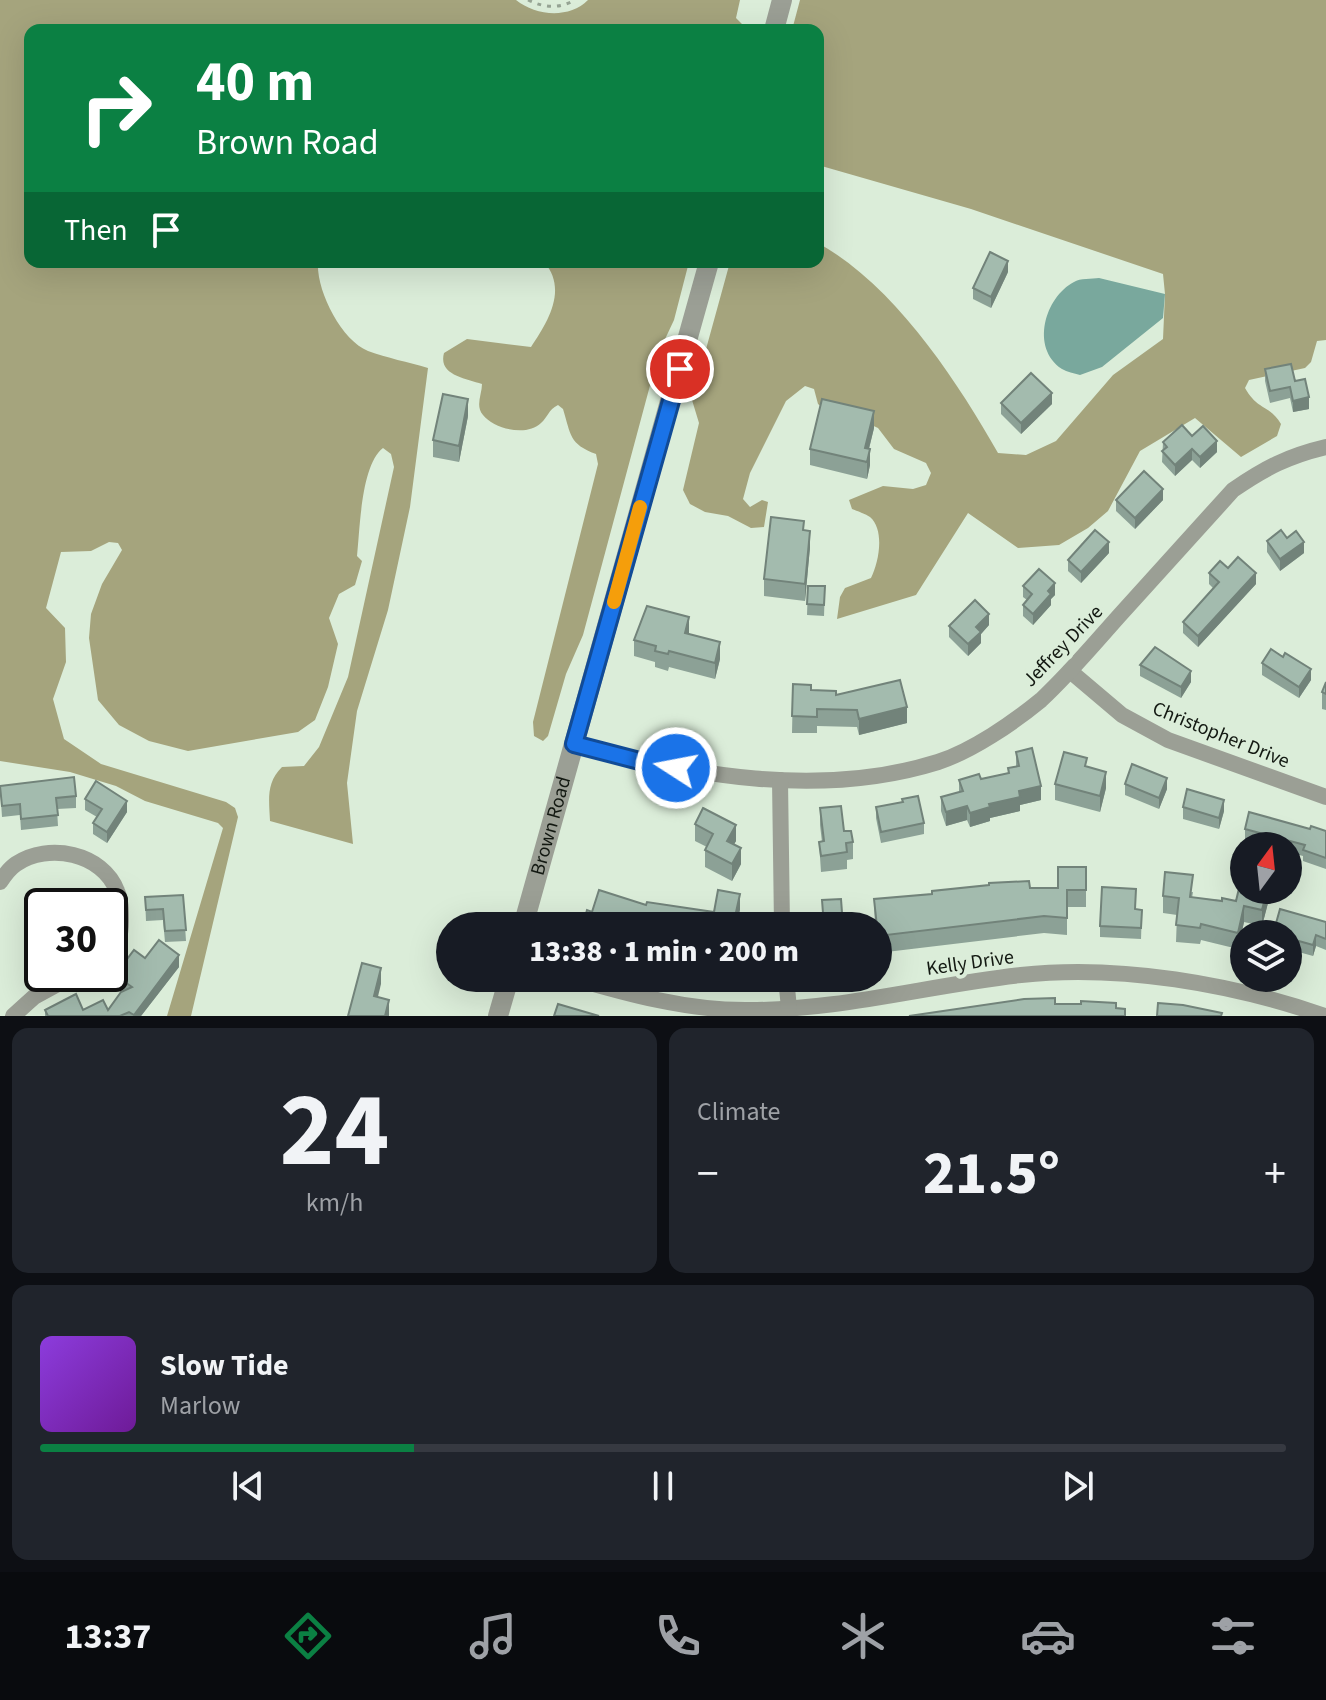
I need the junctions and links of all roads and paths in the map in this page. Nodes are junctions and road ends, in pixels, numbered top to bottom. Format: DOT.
graph roads {
  1 [pos="528,0"];
  2 [pos="575,0"];
  3 [pos="782,0"];
  4 [pos="776,24"];
  5 [pos="707,268"];
  6 [pos="1326,447"];
  7 [pos="1070,671"];
  8 [pos="574,744"];
  9 [pos="780,780"];
  10 [pos="1326,797"];
  11 [pos="0,882"];
  12 [pos="116,888"];
  13 [pos="527,912"];
  14 [pos="782,912"];
  15 [pos="43,992"];
  16 [pos="505,992"];
  17 [pos="628,992"];
  18 [pos="787,992"];
  19 [pos="789,1008"];
  20 [pos="13,1016"];
  21 [pos="498,1016"];
  22 [pos="1325,1016"];
  1 -- 2 [label="path"];
  3 -- 4 [label="street"];
  5 -- 8 [label="street, Brown Road"];
  6 -- 7 [label="street, Jeffrey Drive"];
  7 -- 9 [label="street, Jeffrey Drive"];
  7 -- 10 [label="street, Christopher Drive"];
  8 -- 9 [label="street, Jeffrey Drive"];
  8 -- 13 [label="street, Brown Road"];
  9 -- 14 [label="street"];
  11 -- 12 [label="street"];
  15 -- 20 [label="street"];
  16 -- 21 [label="street"];
  17 -- 19 [label="street, Kelly Drive"];
  18 -- 19 [label="street"];
  19 -- 22 [label="street, Kelly Drive"];
}
